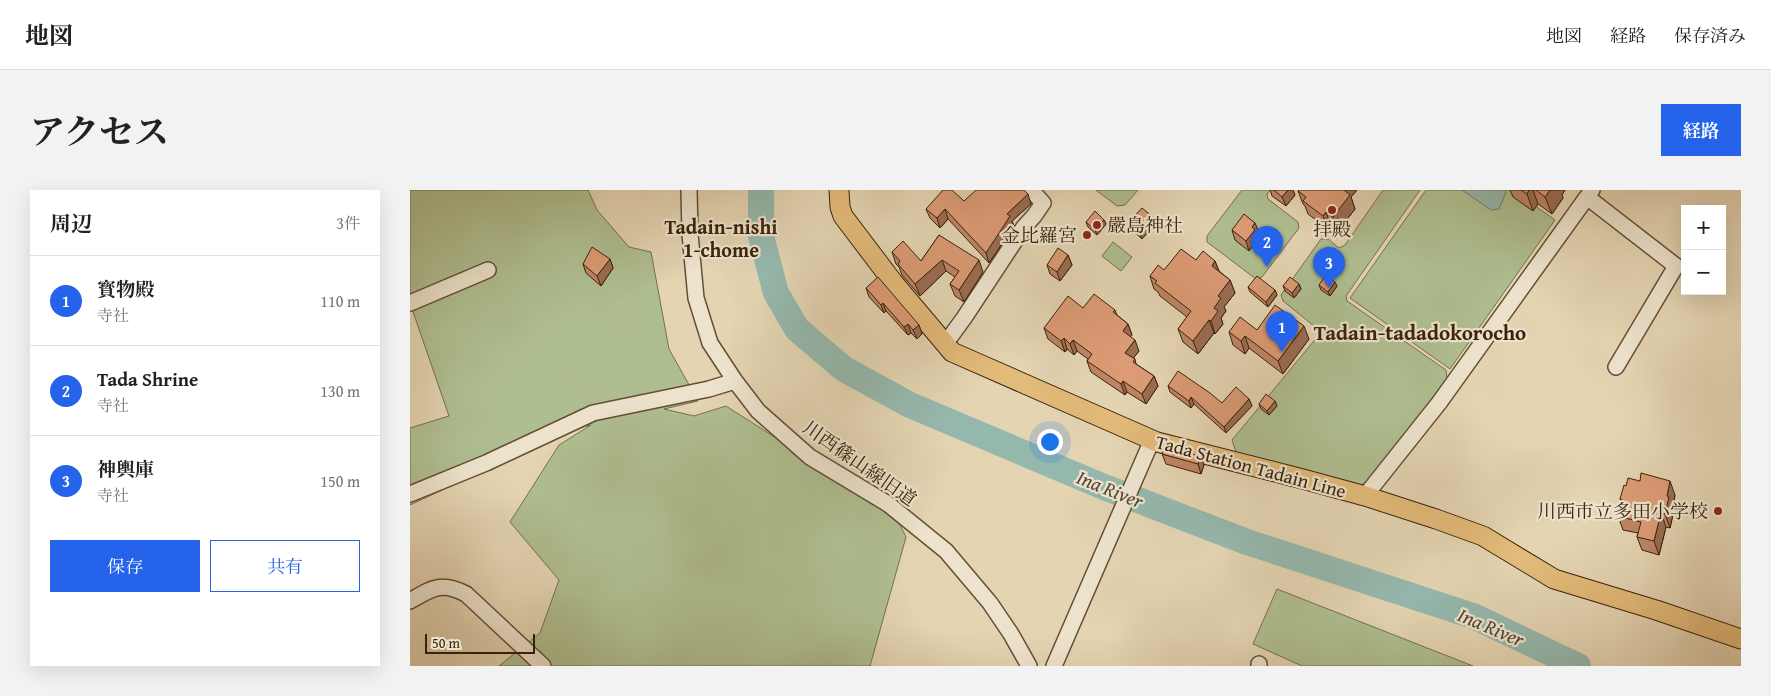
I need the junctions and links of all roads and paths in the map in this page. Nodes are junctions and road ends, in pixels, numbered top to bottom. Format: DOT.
graph roads {
  1 [pos="689,190"];
  2 [pos="839,190"];
  3 [pos="1030,190"];
  4 [pos="1589,194"];
  5 [pos="488,270"];
  6 [pos="410,304"];
  7 [pos="945,344"];
  8 [pos="1616,367"];
  9 [pos="735,381"];
  10 [pos="1148,448"];
  11 [pos="410,494"];
  12 [pos="1365,496"];
  13 [pos="410,601"];
  14 [pos="1741,639"];
  15 [pos="543,666"];
  16 [pos="1029,666"];
  17 [pos="1054,666"];
  1 -- 9 [label="street, 川西篠山線旧道"];
  2 -- 7 [label="main road, Tada Station Tadain Line"];
  3 -- 7 [label="street"];
  4 -- 8 [label="street"];
  4 -- 12 [label="street"];
  5 -- 6 [label="street"];
  7 -- 10 [label="main road, Tada Station Tadain Line"];
  9 -- 11 [label="street"];
  9 -- 16 [label="street, 川西篠山線旧道"];
  10 -- 12 [label="main road, Tada Station Tadain Line"];
  10 -- 17 [label="street"];
  12 -- 14 [label="main road, Tada Station Tadain Line"];
  13 -- 15 [label="street"];
}
